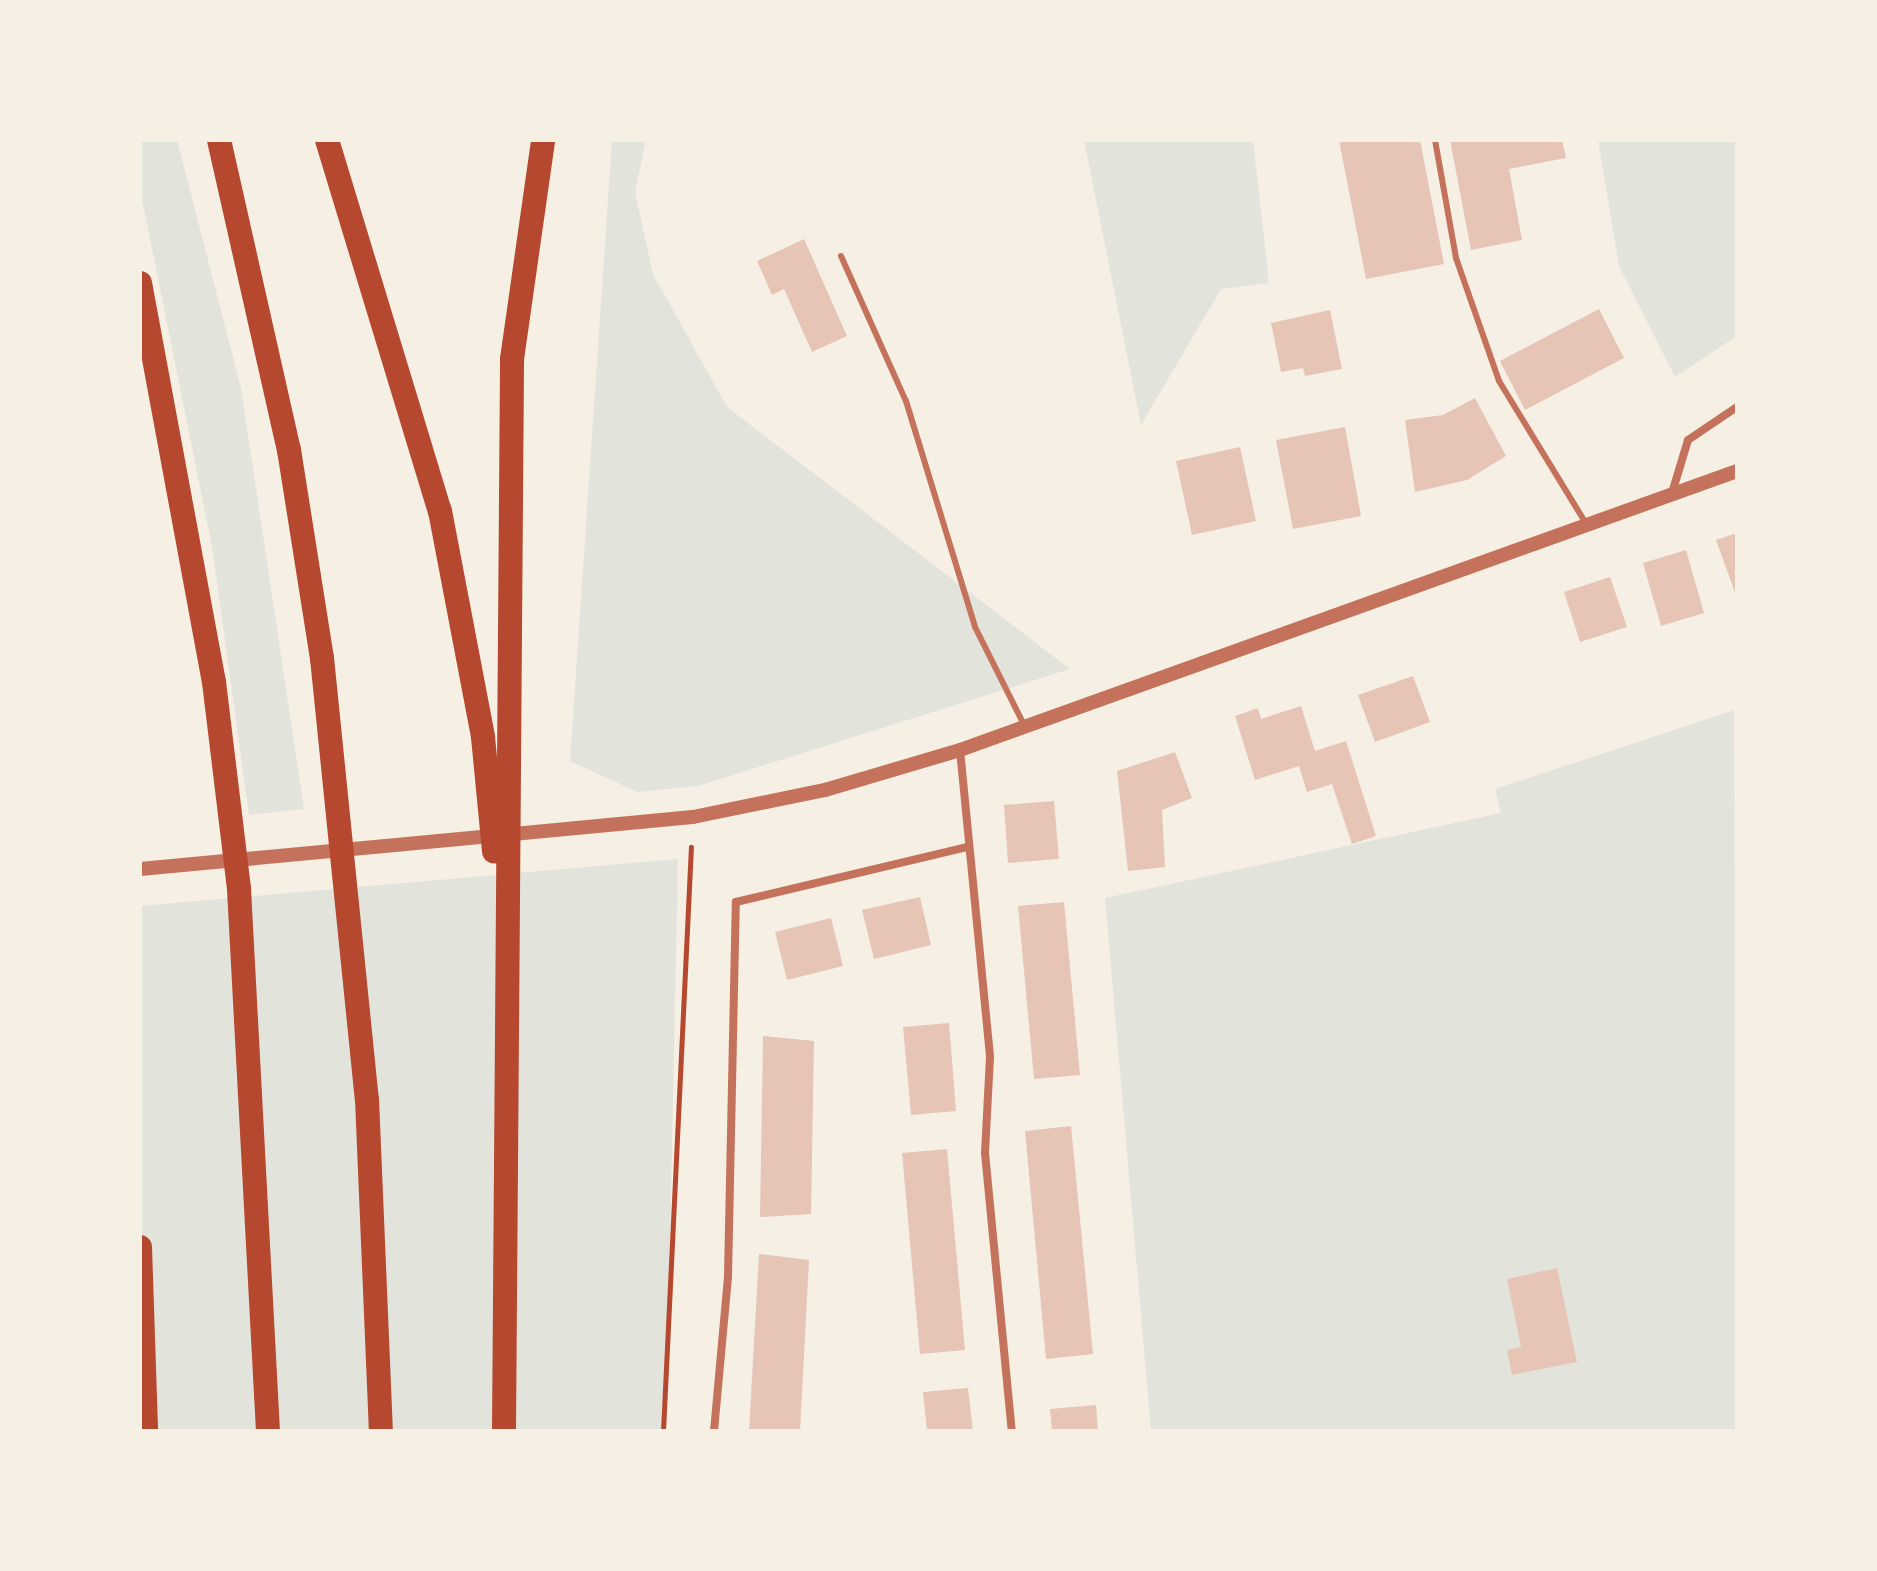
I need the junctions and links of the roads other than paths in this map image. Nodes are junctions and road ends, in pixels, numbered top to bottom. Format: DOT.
graph roads {
  1 [pos="219,140"];
  2 [pos="327,140"];
  3 [pos="543,140"];
  4 [pos="1435,140"];
  5 [pos="841,256"];
  6 [pos="140,283"];
  7 [pos="1737,407"];
  8 [pos="1737,471"];
  9 [pos="1672,495"];
  10 [pos="1587,525"];
  11 [pos="1024,725"];
  12 [pos="960,750"];
  13 [pos="966,847"];
  14 [pos="140,869"];
  15 [pos="504,965"];
  16 [pos="140,1247"];
  17 [pos="146,1431"];
  18 [pos="268,1431"];
  19 [pos="381,1431"];
  20 [pos="504,1431"];
  21 [pos="714,1431"];
  22 [pos="1012,1431"];
  1 -- 19 [label="highway"];
  2 -- 15 [label="highway"];
  3 -- 15 [label="highway"];
  4 -- 10 [label="lane"];
  5 -- 11 [label="lane"];
  6 -- 18 [label="highway"];
  7 -- 9 [label="street"];
  8 -- 9 [label="street"];
  9 -- 10 [label="street"];
  10 -- 11 [label="street"];
  11 -- 12 [label="street"];
  12 -- 13 [label="street"];
  12 -- 14 [label="street"];
  13 -- 21 [label="street"];
  13 -- 22 [label="street"];
  15 -- 20 [label="highway"];
  16 -- 17 [label="highway"];
}
